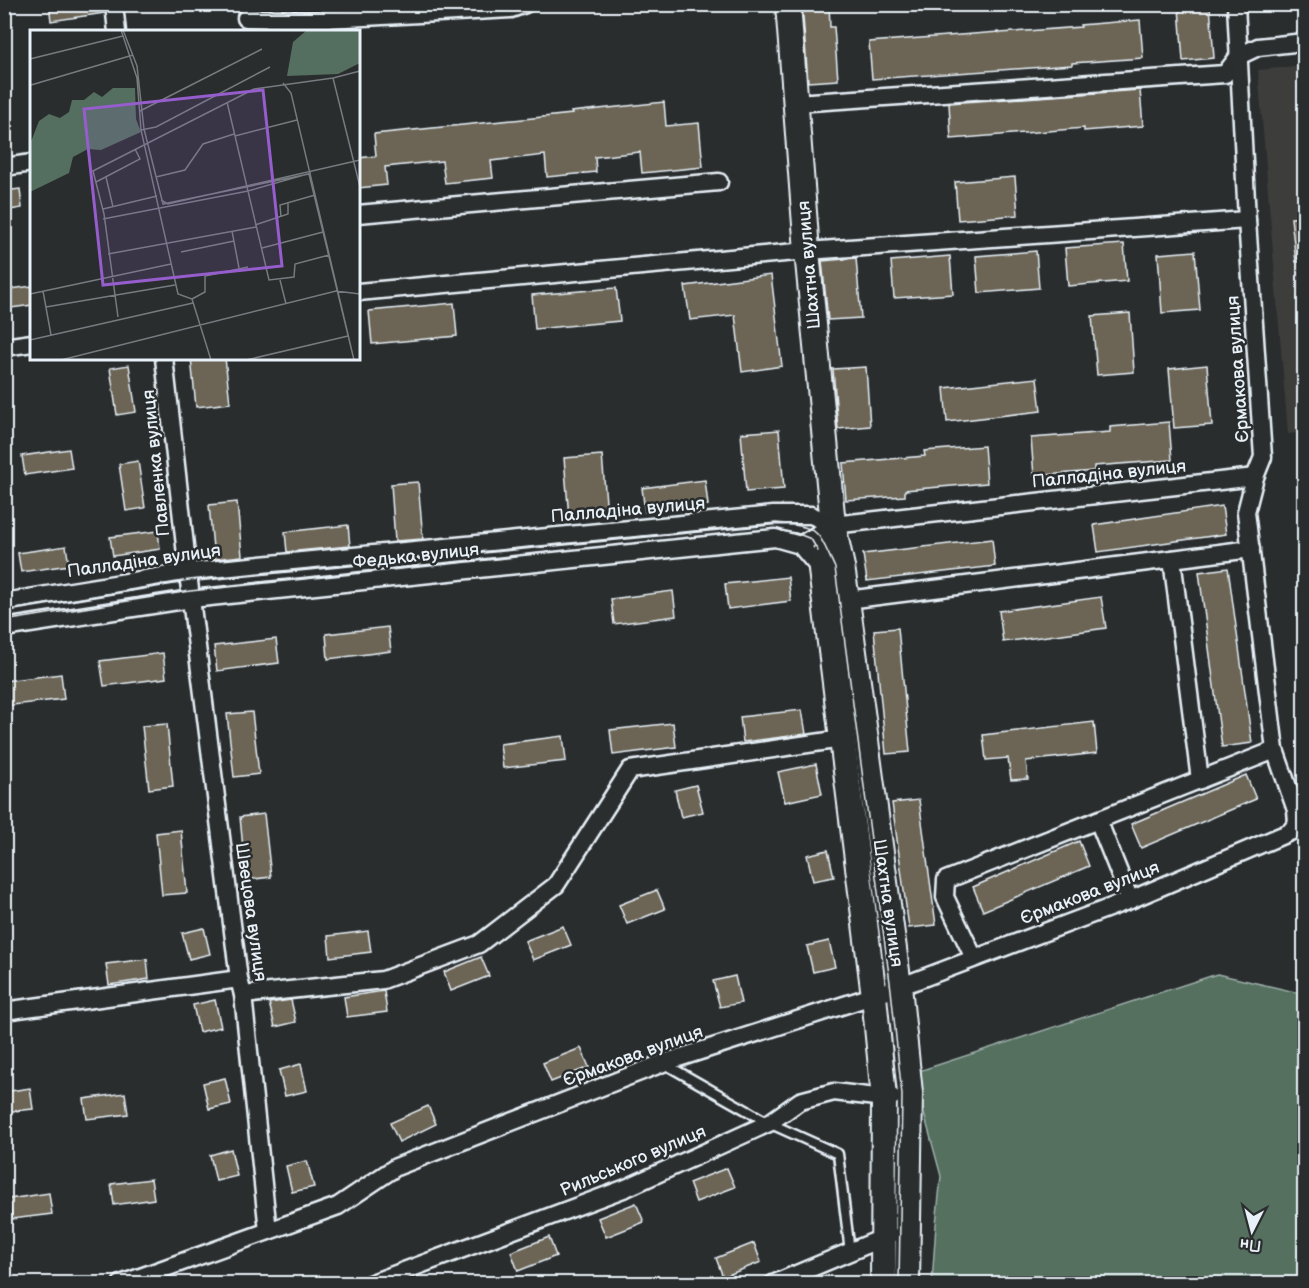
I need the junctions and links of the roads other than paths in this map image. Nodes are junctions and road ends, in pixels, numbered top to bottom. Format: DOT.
graph roads {
  1 [pos="114,4"];
  2 [pos="525,4"];
  3 [pos="788,4"];
  4 [pos="1236,4"];
  5 [pos="246,18"];
  6 [pos="310,26"];
  7 [pos="117,30"];
  8 [pos="1305,42"];
  9 [pos="1239,56"];
  10 [pos="796,103"];
  11 [pos="30,163"];
  12 [pos="4,167"];
  13 [pos="719,182"];
  14 [pos="360,214"];
  15 [pos="1247,220"];
  16 [pos="807,251"];
  17 [pos="360,292"];
  18 [pos="30,343"];
  19 [pos="4,347"];
  20 [pos="164,360"];
  21 [pos="1255,477"];
  22 [pos="833,525"];
  23 [pos="800,545"];
  24 [pos="1251,549"];
  25 [pos="1172,559"];
  26 [pos="821,570"];
  27 [pos="188,572"];
  28 [pos="191,599"];
  29 [pos="847,600"];
  30 [pos="4,602"];
  31 [pos="4,628"];
  32 [pos="842,739"];
  33 [pos="1275,750"];
  34 [pos="1200,780"];
  35 [pos="1098,820"];
  36 [pos="1130,900"];
  37 [pos="974,958"];
  38 [pos="241,987"];
  39 [pos="900,987"];
  40 [pos="874,996"];
  41 [pos="4,1011"];
  42 [pos="663,1063"];
  43 [pos="910,1094"];
  44 [pos="884,1098"];
  45 [pos="770,1123"];
  46 [pos="908,1228"];
  47 [pos="268,1231"];
  48 [pos="884,1238"];
  49 [pos="850,1252"];
  50 [pos="121,1284"];
  51 [pos="369,1284"];
  52 [pos="773,1284"];
  53 [pos="883,1284"];
  54 [pos="907,1284"];
  1 -- 7 [label="street"];
  2 -- 6 [label="street"];
  3 -- 10 [label="main road, Шахтна вулиця"];
  4 -- 9 [label="street, Єрмакова вулиця"];
  5 -- 6 [label="street"];
  8 -- 9 [label="street"];
  9 -- 10 [label="street"];
  9 -- 15 [label="street, Єрмакова вулиця"];
  10 -- 16 [label="main road, Шахтна вулиця"];
  11 -- 12 [label="street"];
  13 -- 14 [label="street"];
  15 -- 16 [label="street"];
  15 -- 21 [label="street, Єрмакова вулиця"];
  16 -- 17 [label="street"];
  16 -- 22 [label="main road, Шахтна вулиця"];
  18 -- 19 [label="street"];
  20 -- 27 [label="street, Павленка вулиця"];
  21 -- 22 [label="street, Палладіна вулиця"];
  21 -- 24 [label="street, Єрмакова вулиця"];
  22 -- 23 [label="street"];
  22 -- 26 [label="main road, Шахтна вулиця"];
  22 -- 27 [label="street, Палладіна вулиця"];
  22 -- 29 [label="main road, Шахтна вулиця"];
  23 -- 26 [label="street"];
  23 -- 28 [label="street, Федька вулиця"];
  24 -- 25 [label="street"];
  24 -- 33 [label="street, Єрмакова вулиця"];
  25 -- 29 [label="street"];
  25 -- 34 [label="street"];
  26 -- 32 [label="main road, Шахтна вулиця"];
  27 -- 28 [label="street, Павленка вулиця"];
  27 -- 30 [label="street, Палладіна вулиця"];
  28 -- 31 [label="street, Федька вулиця"];
  28 -- 38 [label="street, Швецова вулиця"];
  29 -- 39 [label="main road, Шахтна вулиця"];
  32 -- 38 [label="street"];
  32 -- 40 [label="main road, Шахтна вулиця"];
  33 -- 34 [label="street"];
  33 -- 36 [label="street, Єрмакова вулиця"];
  34 -- 35 [label="street"];
  35 -- 36 [label="street"];
  35 -- 37 [label="street"];
  36 -- 37 [label="street, Єрмакова вулиця"];
  37 -- 39 [label="street, Єрмакова вулиця"];
  38 -- 41 [label="street"];
  38 -- 47 [label="street, Швецова вулиця"];
  39 -- 40 [label="street, Єрмакова вулиця"];
  39 -- 43 [label="main road, Шахтна вулиця"];
  40 -- 42 [label="street, Єрмакова вулиця"];
  40 -- 44 [label="main road, Шахтна вулиця"];
  42 -- 45 [label="lane"];
  42 -- 47 [label="street, Єрмакова вулиця"];
  43 -- 44 [label="street, Рильського вулиця"];
  43 -- 46 [label="main road, Шахтна вулиця"];
  44 -- 45 [label="street, Рильського вулиця"];
  44 -- 48 [label="main road, Шахтна вулиця"];
  45 -- 49 [label="lane"];
  45 -- 51 [label="street, Рильського вулиця"];
  46 -- 48 [label="street"];
  46 -- 54 [label="main road, Шахтна вулиця"];
  47 -- 50 [label="street, Єрмакова вулиця"];
  48 -- 49 [label="street"];
  48 -- 53 [label="main road, Шахтна вулиця"];
  49 -- 52 [label="street"];
}
